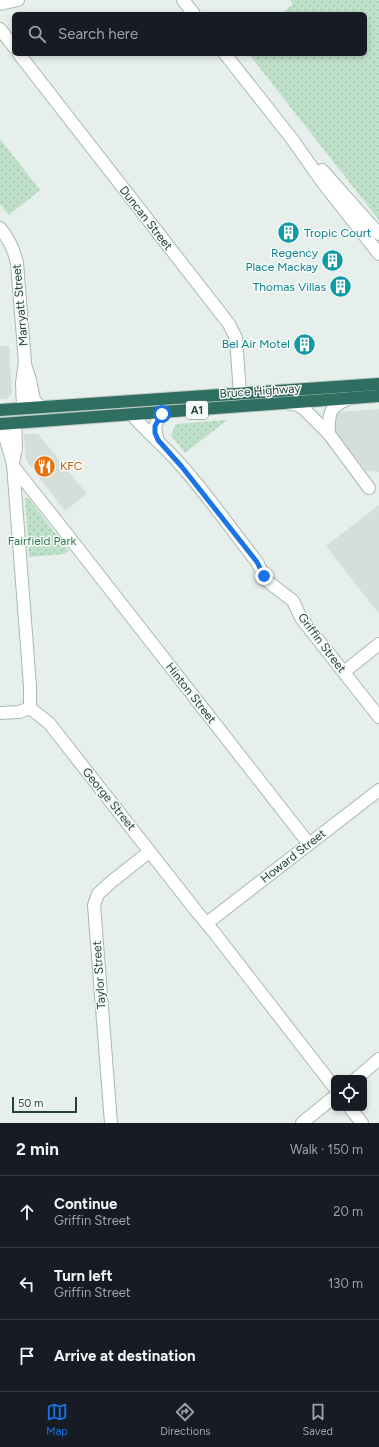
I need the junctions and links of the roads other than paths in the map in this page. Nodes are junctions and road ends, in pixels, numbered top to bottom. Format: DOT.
graph roads {
  1 [pos="18,0"];
  2 [pos="183,0"];
  3 [pos="0,4"];
  4 [pos="192,12"];
  5 [pos="0,29"];
  6 [pos="12,44"];
  7 [pos="21,56"];
  8 [pos="227,56"];
  9 [pos="292,139"];
  10 [pos="0,228"];
  11 [pos="379,234"];
  12 [pos="379,254"];
  13 [pos="25,363"];
  14 [pos="379,384"];
  15 [pos="240,394"];
  16 [pos="379,396"];
  17 [pos="348,399"];
  18 [pos="285,403"];
  19 [pos="41,407"];
  20 [pos="23,408"];
  21 [pos="0,410"];
  22 [pos="165,412"];
  23 [pos="130,415"];
  24 [pos="0,416"];
  25 [pos="15,423"];
  26 [pos="0,424"];
  27 [pos="0,429"];
  28 [pos="329,434"];
  29 [pos="158,440"];
  30 [pos="13,465"];
  31 [pos="369,488"];
  32 [pos="379,644"];
  33 [pos="344,672"];
  34 [pos="30,708"];
  35 [pos="0,713"];
  36 [pos="379,717"];
  37 [pos="379,790"];
  38 [pos="309,844"];
  39 [pos="150,852"];
  40 [pos="207,923"];
  41 [pos="378,1061"];
  42 [pos="361,1075"];
  43 [pos="331,1083"];
  44 [pos="331,1099"];
  45 [pos="352,1111"];
  46 [pos="111,1123"];
  47 [pos="302,1123"];
  48 [pos="362,1123"];
  1 -- 3 [label="street"];
  2 -- 4 [label="street"];
  5 -- 6 [label="street"];
  7 -- 15 [label="street, Duncan Street"];
  8 -- 9 [label="street"];
  9 -- 11 [label="street"];
  9 -- 12 [label="street"];
  10 -- 13 [label="street, Marryatt Street"];
  13 -- 19 [label="street, Marryatt Street"];
  13 -- 20 [label="street, Marryatt Street"];
  14 -- 15 [label="highway, Bruce Highway / A1"];
  15 -- 19 [label="highway, Bruce Highway / A1"];
  16 -- 17 [label="highway, Bruce Highway / A1"];
  17 -- 18 [label="highway, Bruce Highway / A1"];
  17 -- 28 [label="street"];
  18 -- 22 [label="highway, Bruce Highway / A1"];
  18 -- 28 [label="street"];
  19 -- 20 [label="highway, Bruce Highway / A1"];
  20 -- 21 [label="highway, Bruce Highway / A1"];
  20 -- 23 [label="highway"];
  22 -- 23 [label="highway, Bruce Highway / A1"];
  22 -- 29 [label="street"];
  23 -- 25 [label="highway, Bruce Highway / A1"];
  23 -- 29 [label="street, Griffin Street"];
  24 -- 25 [label="highway"];
  25 -- 26 [label="highway, Bruce Highway / A1"];
  25 -- 30 [label="street"];
  27 -- 30 [label="street"];
  28 -- 31 [label="street"];
  29 -- 33 [label="street, Griffin Street"];
  30 -- 34 [label="street"];
  30 -- 38 [label="street, Hinton Street"];
  32 -- 33 [label="street"];
  33 -- 36 [label="street, Griffin Street"];
  34 -- 35 [label="street"];
  34 -- 39 [label="street, George Street"];
  37 -- 38 [label="street, Howard Street"];
  38 -- 40 [label="street, Howard Street"];
  39 -- 40 [label="street, George Street"];
  39 -- 46 [label="street, Taylor Street"];
  40 -- 43 [label="street, George Street"];
  41 -- 42 [label="street"];
  44 -- 47 [label="street"];
  45 -- 48 [label="street"];
}
